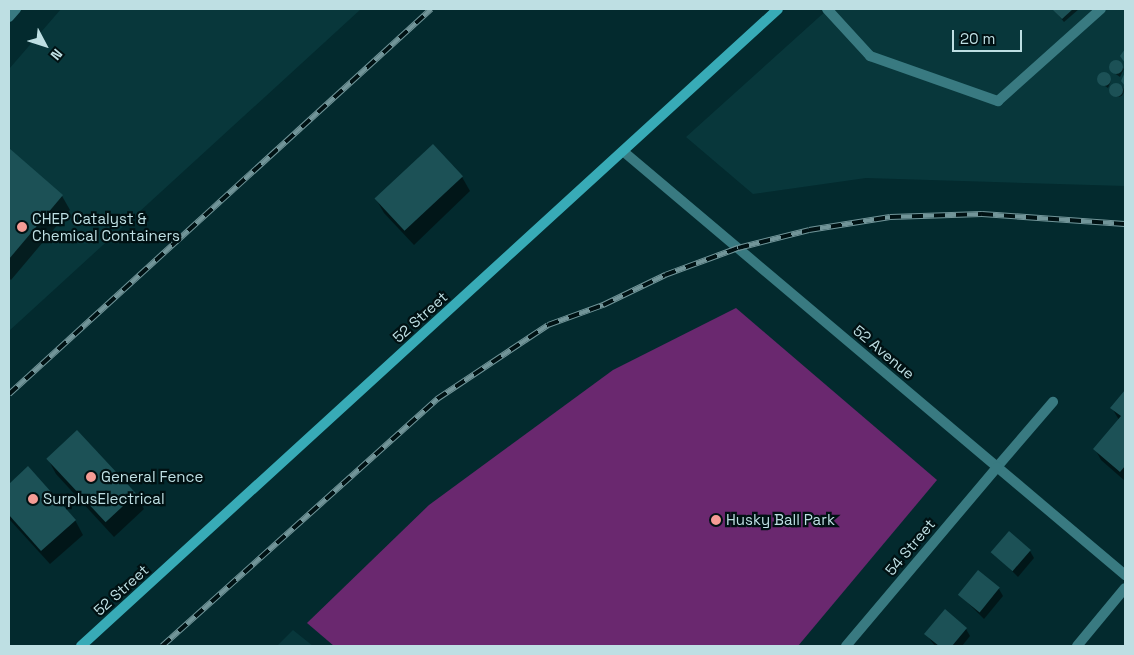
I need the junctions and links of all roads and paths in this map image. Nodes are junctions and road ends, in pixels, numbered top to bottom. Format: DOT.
graph roads {
  1 [pos="16,9"];
  2 [pos="778,9"];
  3 [pos="827,9"];
  4 [pos="1101,9"];
  5 [pos="9,17"];
  6 [pos="624,152"];
  7 [pos="1053,402"];
  8 [pos="997,467"];
  9 [pos="1125,575"];
  10 [pos="1125,588"];
  11 [pos="81,646"];
  12 [pos="846,646"];
  13 [pos="1077,646"];
  1 -- 5 [label="street"];
  2 -- 6 [label="main road, 52 Street"];
  3 -- 4 [label="street"];
  6 -- 8 [label="street, 52 Avenue"];
  6 -- 11 [label="main road, 52 Street"];
  7 -- 8 [label="street, 54 Street"];
  8 -- 9 [label="street, 52 Avenue"];
  8 -- 12 [label="street, 54 Street"];
  10 -- 13 [label="street"];
}
